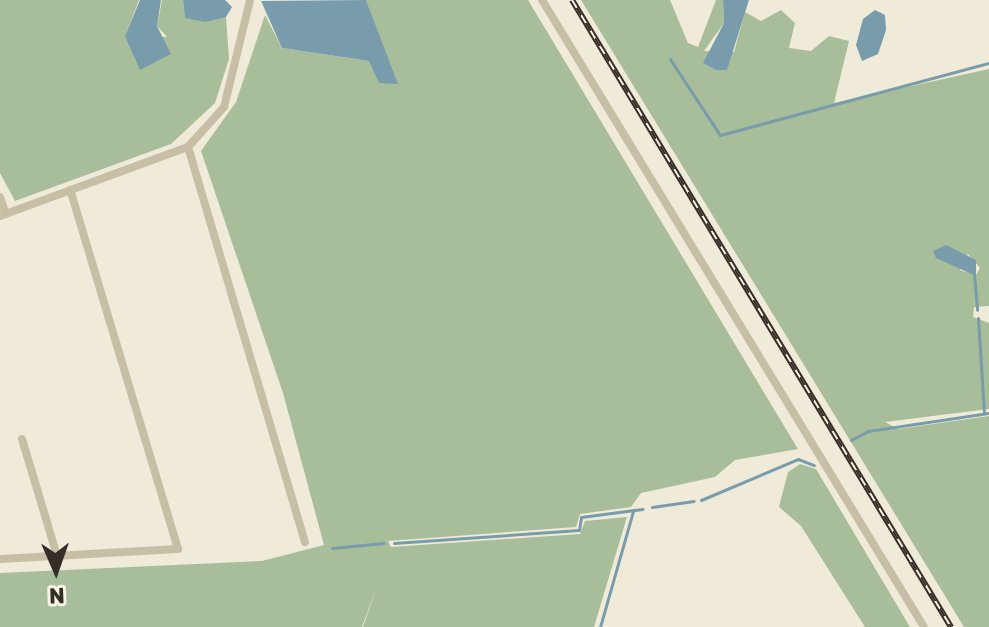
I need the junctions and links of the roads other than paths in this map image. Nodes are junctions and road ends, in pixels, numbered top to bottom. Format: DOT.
graph roads {
  1 [pos="250,0"];
  2 [pos="542,0"];
  3 [pos="188,147"];
  4 [pos="70,190"];
  5 [pos="0,197"];
  6 [pos="3,215"];
  7 [pos="22,439"];
  8 [pos="305,542"];
  9 [pos="57,556"];
  10 [pos="0,559"];
  11 [pos="924,627"];
  1 -- 3 [label="street"];
  2 -- 11 [label="street"];
  3 -- 4 [label="street"];
  3 -- 8 [label="street"];
  4 -- 6 [label="street"];
  4 -- 9 [label="street"];
  5 -- 6 [label="street"];
  7 -- 9 [label="street"];
  9 -- 10 [label="street"];
}
